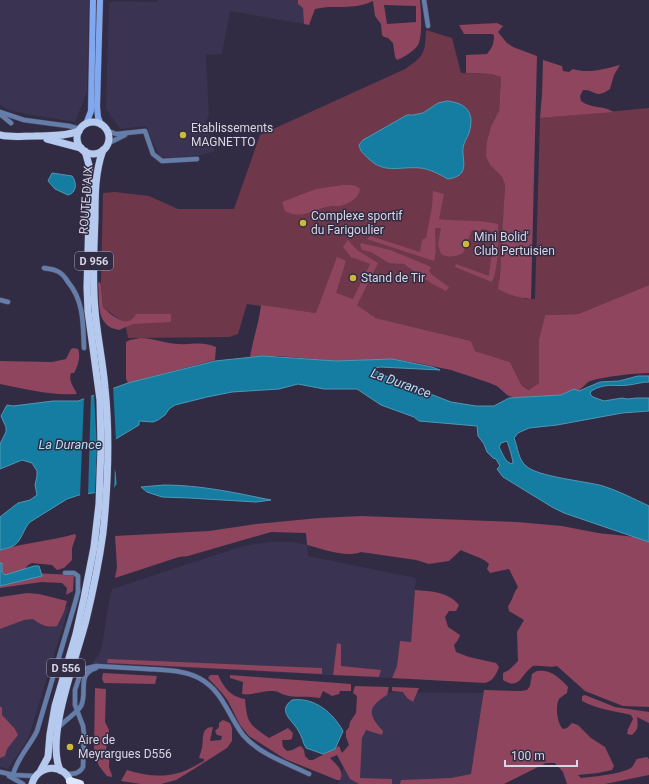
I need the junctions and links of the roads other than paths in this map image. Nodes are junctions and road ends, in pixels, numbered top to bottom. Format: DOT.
graph roads {
  1 [pos="93,0"];
  2 [pos="100,0"];
  3 [pos="424,0"];
  4 [pos="428,26"];
  5 [pos="0,113"];
  6 [pos="11,123"];
  7 [pos="86,124"];
  8 [pos="104,128"];
  9 [pos="79,130"];
  10 [pos="126,134"];
  11 [pos="0,135"];
  12 [pos="35,136"];
  13 [pos="105,147"];
  14 [pos="83,150"];
  15 [pos="197,159"];
  16 [pos="44,268"];
  17 [pos="0,300"];
  18 [pos="8,302"];
  19 [pos="84,348"];
  20 [pos="100,373"];
  21 [pos="104,469"];
  22 [pos="94,566"];
  23 [pos="65,572"];
  24 [pos="108,667"];
  25 [pos="77,711"];
  26 [pos="57,730"];
  27 [pos="41,770"];
  28 [pos="0,772"];
  29 [pos="308,774"];
  30 [pos="13,775"];
  31 [pos="35,776"];
  32 [pos="67,777"];
  33 [pos="23,784"];
  34 [pos="32,784"];
  35 [pos="80,784"];
  1 -- 7 [label="main road"];
  2 -- 8 [label="main road"];
  3 -- 4 [label="street"];
  5 -- 6 [label="street"];
  5 -- 9 [label="street"];
  7 -- 8 [label="main road"];
  7 -- 9 [label="main road"];
  8 -- 10 [label="street"];
  8 -- 13 [label="main road"];
  9 -- 12 [label="main road"];
  9 -- 14 [label="main road"];
  10 -- 13 [label="street"];
  10 -- 15 [label="street"];
  11 -- 12 [label="main road"];
  12 -- 14 [label="main road"];
  13 -- 14 [label="main road"];
  13 -- 20 [label="main road, ROUTE D'AIX / D 956"];
  14 -- 20 [label="main road, ROUTE D'AIX / D 956"];
  16 -- 19 [label="street"];
  17 -- 18 [label="street"];
  20 -- 21 [label="main road, D 956"];
  21 -- 22 [label="main road, D 556"];
  22 -- 26 [label="main road, D 556"];
  22 -- 27 [label="main road, D 556"];
  23 -- 30 [label="street"];
  24 -- 25 [label="street"];
  24 -- 25 [label="street"];
  24 -- 29 [label="street"];
  25 -- 26 [label="street"];
  25 -- 32 [label="street"];
  26 -- 32 [label="main road, D 556"];
  27 -- 31 [label="main road"];
  27 -- 32 [label="main road"];
  28 -- 30 [label="street"];
  28 -- 33 [label="street"];
  30 -- 31 [label="street"];
  31 -- 34 [label="main road"];
  32 -- 35 [label="highway"];
}
